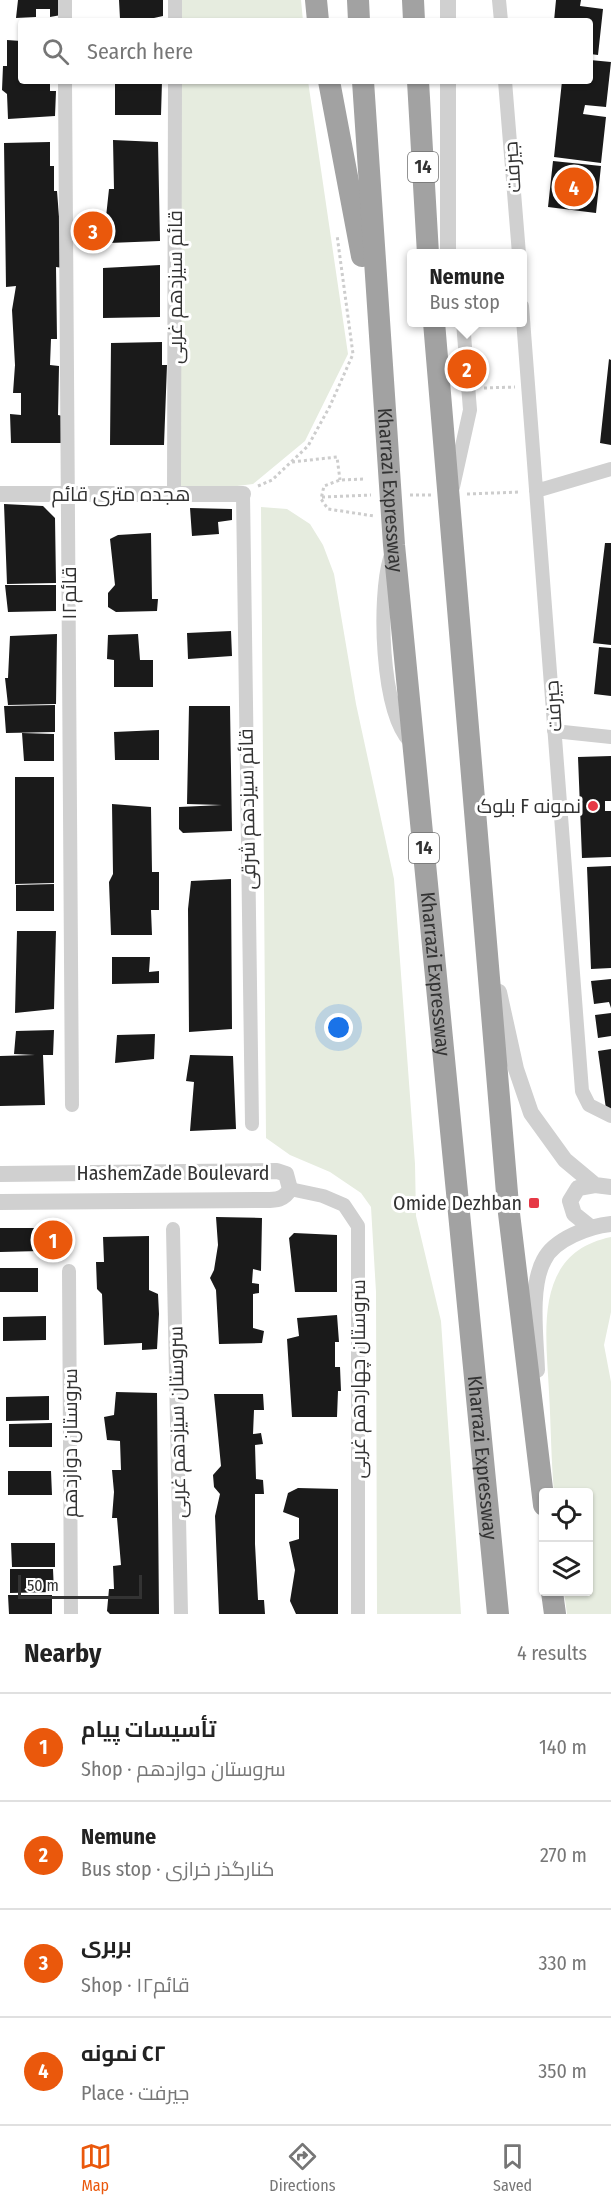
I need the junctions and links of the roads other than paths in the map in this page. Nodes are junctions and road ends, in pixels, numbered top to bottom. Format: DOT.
graph roads {
  1 [pos="64,0"];
  2 [pos="176,0"];
  3 [pos="316,0"];
  4 [pos="358,0"];
  5 [pos="412,0"];
  6 [pos="448,0"];
  7 [pos="499,0"];
  8 [pos="65,18"];
  9 [pos="175,18"];
  10 [pos="318,18"];
  11 [pos="359,18"];
  12 [pos="414,18"];
  13 [pos="448,18"];
  14 [pos="501,18"];
  15 [pos="65,84"];
  16 [pos="175,84"];
  17 [pos="330,84"];
  18 [pos="363,84"];
  19 [pos="418,84"];
  20 [pos="448,84"];
  21 [pos="506,84"];
  22 [pos="428,249"];
  23 [pos="448,249"];
  24 [pos="519,249"];
  25 [pos="434,327"];
  26 [pos="446,327"];
  27 [pos="463,327"];
  28 [pos="524,327"];
  29 [pos="380,345"];
  30 [pos="442,420"];
  31 [pos="611,469"];
  32 [pos="536,491"];
  33 [pos="0,494"];
  34 [pos="68,494"];
  35 [pos="174,494"];
  36 [pos="243,494"];
  37 [pos="449,504"];
  38 [pos="554,730"];
  39 [pos="611,737"];
  40 [pos="483,920"];
  41 [pos="72,1105"];
  42 [pos="611,1116"];
  43 [pos="252,1124"];
  44 [pos="76,1173"];
  45 [pos="0,1174"];
  46 [pos="603,1186"];
  47 [pos="290,1189"];
  48 [pos="77,1201"];
  49 [pos="0,1202"];
  50 [pos="611,1224"];
  51 [pos="589,1226"];
  52 [pos="173,1229"];
  53 [pos="69,1271"];
  54 [pos="537,1440"];
  55 [pos="542,1488"];
  56 [pos="553,1596"];
  57 [pos="71,1614"];
  58 [pos="181,1614"];
  59 [pos="358,1614"];
  60 [pos="498,1614"];
  61 [pos="555,1614"];
  1 -- 8 [label="street"];
  2 -- 9 [label="street"];
  3 -- 10 [label="highway"];
  4 -- 11 [label="highway"];
  5 -- 12 [label="highway"];
  6 -- 13 [label="street"];
  7 -- 14 [label="street"];
  15 -- 34 [label="street, قائم۱۲"];
  16 -- 35 [label="street, قائم سیزدهم غربی"];
  17 -- 29 [label="highway"];
  18 -- 29 [label="highway, Kharrazi Expressway / 14"];
  19 -- 22 [label="highway, 14"];
  20 -- 23 [label="street"];
  21 -- 24 [label="street, جيرفت"];
  25 -- 30 [label="highway"];
  26 -- 30 [label="street"];
  27 -- 37 [label="street"];
  28 -- 32 [label="street, جيرفت"];
  29 -- 60 [label="highway, Kharrazi Expressway / 14"];
  30 -- 37 [label="highway"];
  31 -- 32 [label="street"];
  32 -- 38 [label="street, جيرفت"];
  33 -- 34 [label="street, هجده متری قائم"];
  34 -- 35 [label="street, هجده متری قائم"];
  34 -- 41 [label="street, قائم۱۲"];
  35 -- 36 [label="street, هجده متری قائم"];
  36 -- 43 [label="street, قائم سیزدهم شرقی"];
  37 -- 40 [label="highway"];
  38 -- 39 [label="street"];
  38 -- 42 [label="street, جيرفت"];
  40 -- 46 [label="street"];
  40 -- 54 [label="highway"];
  44 -- 45 [label="street, HashemZade Boulevard"];
  44 -- 47 [label="street, HashemZade Boulevard"];
  44 -- 48 [label="street"];
  46 -- 51 [label="street"];
  47 -- 48 [label="street, HashemZade Boulevard"];
  47 -- 59 [label="street, سروستان چهاردهم غربی"];
  48 -- 49 [label="street, HashemZade Boulevard"];
  50 -- 51 [label="street"];
  51 -- 54 [label="street"];
  52 -- 58 [label="street, سروستان سیزدهم غربی"];
  53 -- 57 [label="street, سروستان دوازدهم"];
  54 -- 55 [label="highway"];
  56 -- 61 [label="highway"];
}
